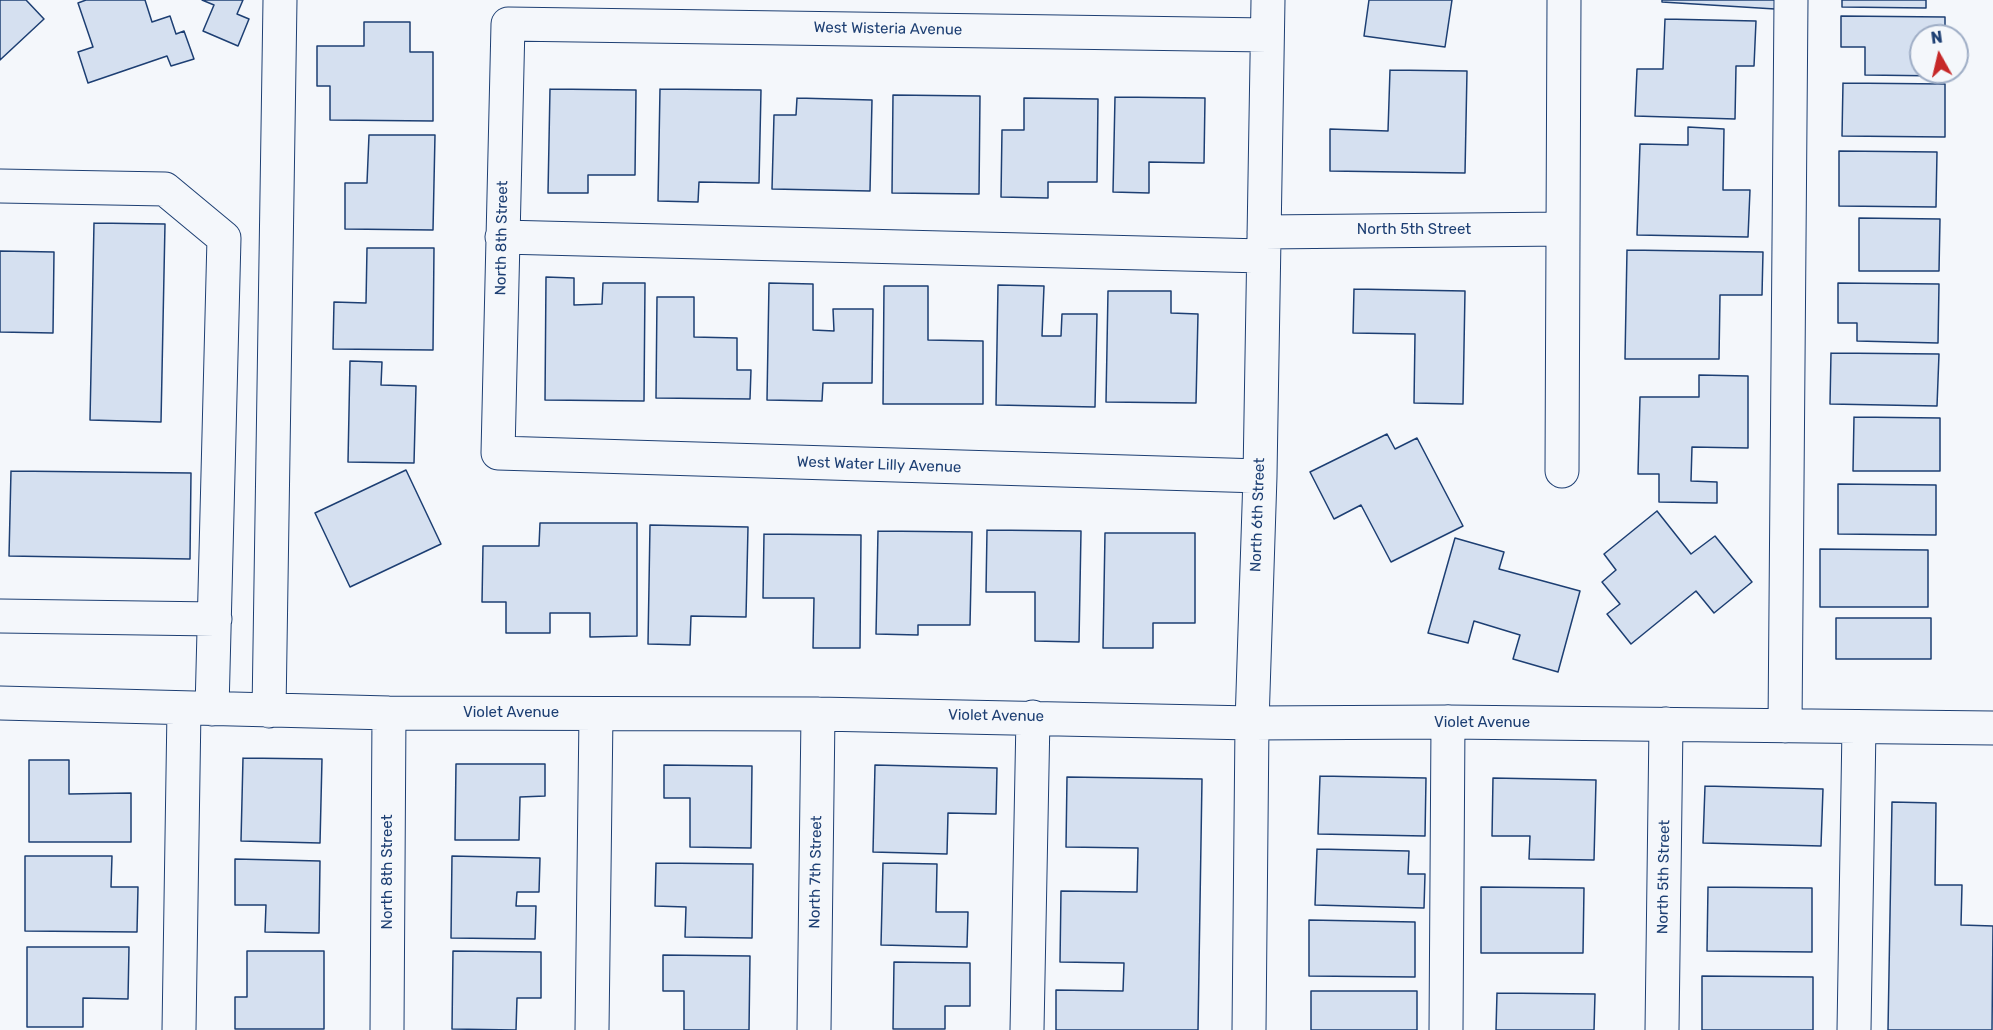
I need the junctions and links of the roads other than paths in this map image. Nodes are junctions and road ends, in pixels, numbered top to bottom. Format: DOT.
graph roads {
  1 [pos="279,0"];
  2 [pos="1268,0"];
  3 [pos="1564,0"];
  4 [pos="1791,0"];
  5 [pos="508,24"];
  6 [pos="1268,35"];
  7 [pos="0,186"];
  8 [pos="1563,229"];
  9 [pos="502,237"];
  10 [pos="1264,244"];
  11 [pos="498,453"];
  12 [pos="1562,471"];
  13 [pos="1260,476"];
  14 [pos="0,616"];
  15 [pos="214,619"];
  16 [pos="0,704"];
  17 [pos="198,709"];
  18 [pos="269,711"];
  19 [pos="389,713"];
  20 [pos="596,714"];
  21 [pos="818,714"];
  22 [pos="1033,717"];
  23 [pos="1448,722"];
  24 [pos="1252,723"];
  25 [pos="1666,724"];
  26 [pos="1785,726"];
  27 [pos="1859,727"];
  28 [pos="1993,728"];
  29 [pos="179,1030"];
  30 [pos="387,1030"];
  31 [pos="592,1030"];
  32 [pos="814,1030"];
  33 [pos="1027,1030"];
  34 [pos="1249,1030"];
  35 [pos="1446,1030"];
  36 [pos="1662,1030"];
  37 [pos="1854,1030"];
  1 -- 18 [label="street"];
  2 -- 6 [label="street, North 6th Street"];
  3 -- 8 [label="street"];
  4 -- 26 [label="street"];
  5 -- 6 [label="street, West Wisteria Avenue"];
  5 -- 9 [label="street, North 8th Street"];
  6 -- 10 [label="street, North 6th Street"];
  7 -- 15 [label="street"];
  8 -- 10 [label="street, North 5th Street"];
  8 -- 12 [label="street"];
  9 -- 10 [label="street, North 5th Street"];
  9 -- 11 [label="street, North 8th Street"];
  10 -- 13 [label="street, North 6th Street"];
  11 -- 13 [label="street, West Water Lilly Avenue"];
  13 -- 24 [label="street, North 6th Street"];
  14 -- 15 [label="street"];
  15 -- 17 [label="street"];
  16 -- 17 [label="street, Violet Avenue"];
  17 -- 18 [label="street, Violet Avenue"];
  17 -- 29 [label="street"];
  18 -- 19 [label="street, Violet Avenue"];
  19 -- 20 [label="street, Violet Avenue"];
  19 -- 30 [label="street, North 8th Street"];
  20 -- 21 [label="street, Violet Avenue"];
  20 -- 31 [label="street"];
  21 -- 22 [label="street, Violet Avenue"];
  21 -- 32 [label="street, North 7th Street"];
  22 -- 24 [label="street, Violet Avenue"];
  22 -- 33 [label="street"];
  23 -- 24 [label="street, Violet Avenue"];
  23 -- 25 [label="street, Violet Avenue"];
  23 -- 35 [label="street"];
  24 -- 34 [label="street, North 6th Street"];
  25 -- 26 [label="street, Violet Avenue"];
  25 -- 36 [label="street, North 5th Street"];
  26 -- 27 [label="street, Violet Avenue"];
  27 -- 28 [label="street, Violet Avenue"];
  27 -- 37 [label="street"];
}
